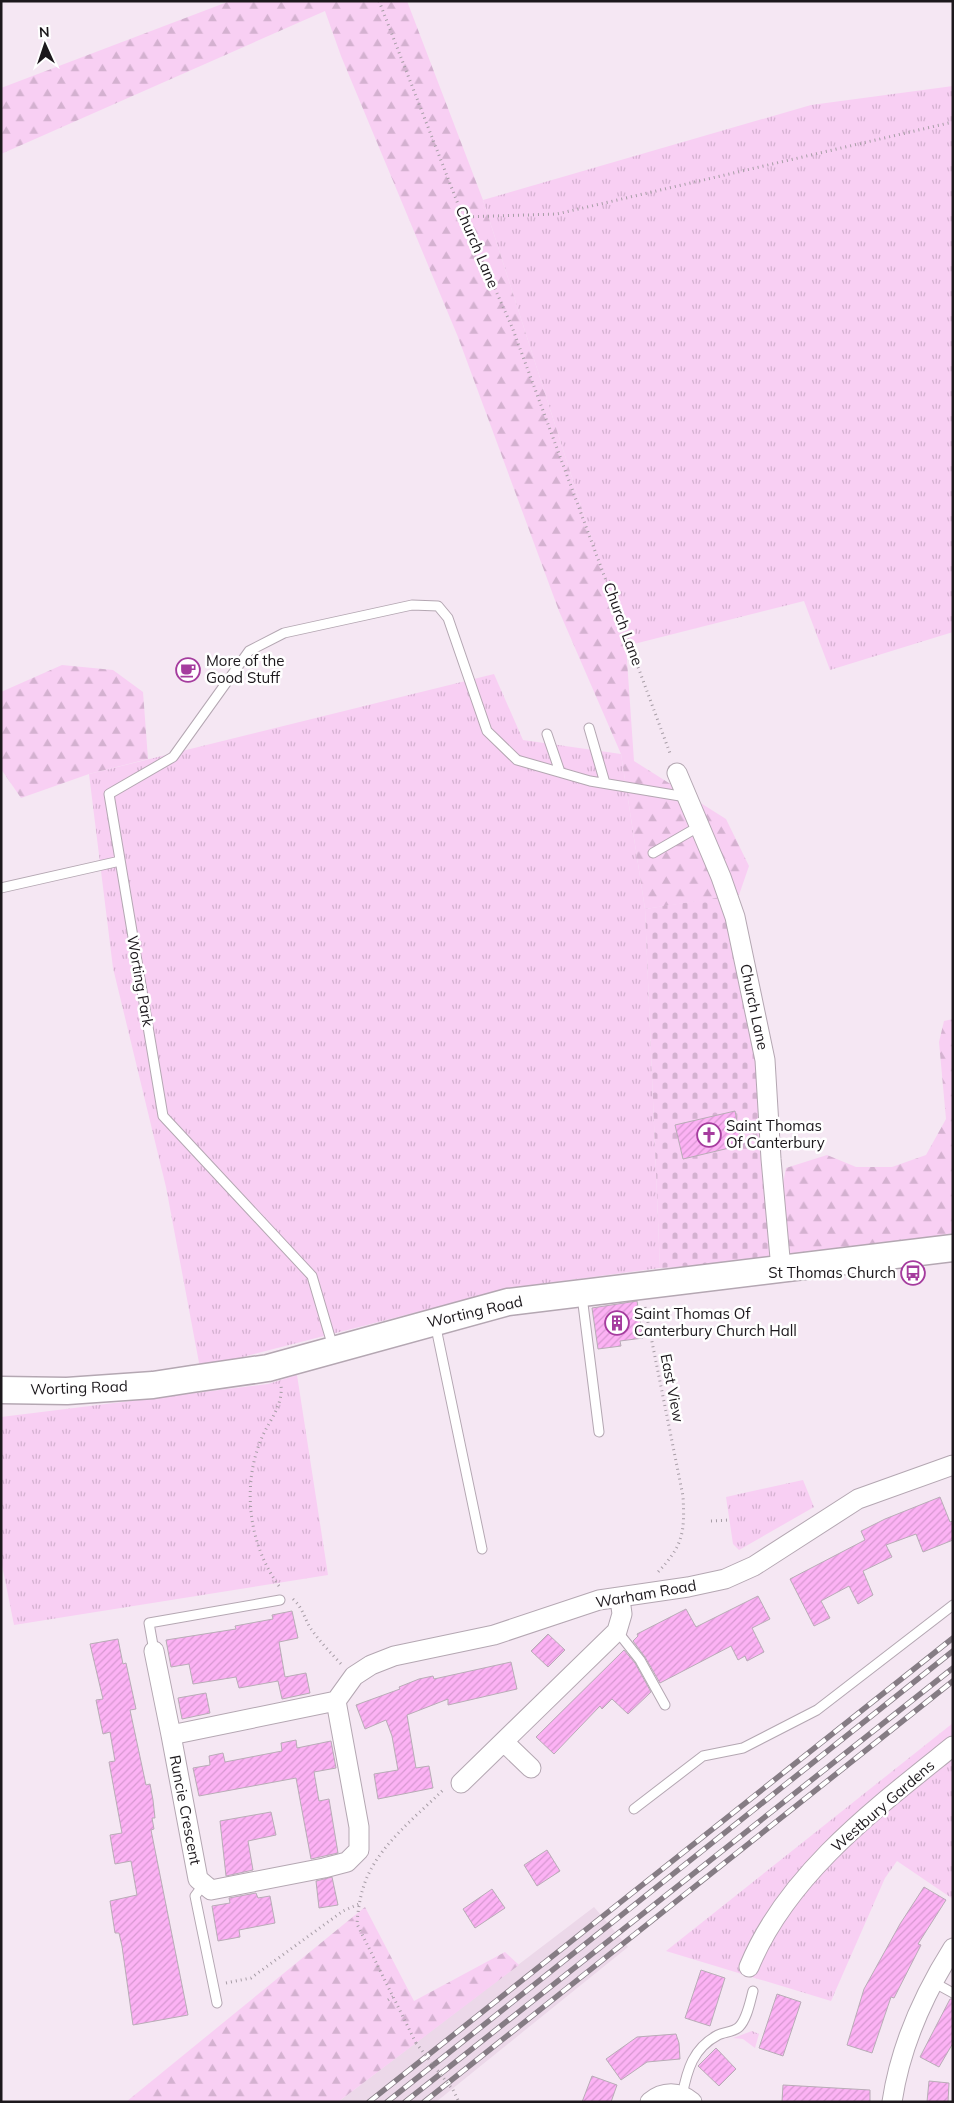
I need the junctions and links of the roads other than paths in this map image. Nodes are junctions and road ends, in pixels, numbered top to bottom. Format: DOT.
graph roads {
  1 [pos="590,728"];
  2 [pos="546,734"];
  3 [pos="560,772"];
  4 [pos="677,773"];
  5 [pos="605,783"];
  6 [pos="686,796"];
  7 [pos="698,827"];
  8 [pos="653,853"];
  9 [pos="120,862"];
  10 [pos="1,888"];
  11 [pos="953,1248"];
  12 [pos="781,1269"];
  13 [pos="581,1293"];
  14 [pos="434,1320"];
  15 [pos="334,1350"];
  16 [pos="1,1390"];
  17 [pos="599,1432"];
  18 [pos="953,1465"];
  19 [pos="482,1549"];
  20 [pos="620,1599"];
  21 [pos="280,1600"];
  22 [pos="953,1605"];
  23 [pos="617,1631"];
  24 [pos="154,1651"];
  25 [pos="336,1701"];
  26 [pos="665,1705"];
  27 [pos="171,1735"];
  28 [pos="504,1742"];
  29 [pos="953,1746"];
  30 [pos="531,1768"];
  31 [pos="461,1783"];
  32 [pos="634,1809"];
  33 [pos="204,1884"];
  34 [pos="953,1948"];
  35 [pos="749,1967"];
  36 [pos="932,1982"];
  37 [pos="753,1991"];
  38 [pos="953,1993"];
  39 [pos="217,2003"];
  40 [pos="687,2099"];
  41 [pos="650,2102"];
  42 [pos="892,2102"];
  1 -- 5 [label="lane"];
  2 -- 3 [label="lane"];
  3 -- 5 [label="lane"];
  3 -- 9 [label="lane, Worting Park"];
  4 -- 6 [label="street, Church Lane"];
  5 -- 6 [label="lane"];
  6 -- 7 [label="street, Church Lane"];
  7 -- 8 [label="lane"];
  7 -- 12 [label="street, Church Lane"];
  9 -- 10 [label="lane"];
  9 -- 15 [label="lane, Worting Park"];
  11 -- 12 [label="main road, Worting Road"];
  12 -- 13 [label="main road, Worting Road"];
  13 -- 14 [label="main road, Worting Road"];
  13 -- 17 [label="lane"];
  14 -- 15 [label="main road, Worting Road"];
  14 -- 19 [label="lane"];
  15 -- 16 [label="main road, Worting Road"];
  18 -- 20 [label="street, Warham Road"];
  20 -- 23 [label="street"];
  20 -- 25 [label="street, Warham Road"];
  21 -- 24 [label="lane"];
  22 -- 32 [label="lane"];
  23 -- 26 [label="lane"];
  23 -- 28 [label="street"];
  24 -- 27 [label="street"];
  25 -- 27 [label="street, Runcie Crescent"];
  25 -- 33 [label="street, Runcie Crescent"];
  27 -- 33 [label="street, Runcie Crescent"];
  28 -- 30 [label="street"];
  28 -- 31 [label="street"];
  29 -- 35 [label="street, Westbury Gardens"];
  33 -- 39 [label="lane"];
  34 -- 36 [label="street"];
  36 -- 38 [label="lane"];
  36 -- 42 [label="street"];
  37 -- 40 [label="lane"];
  40 -- 41 [label="street"];
}
